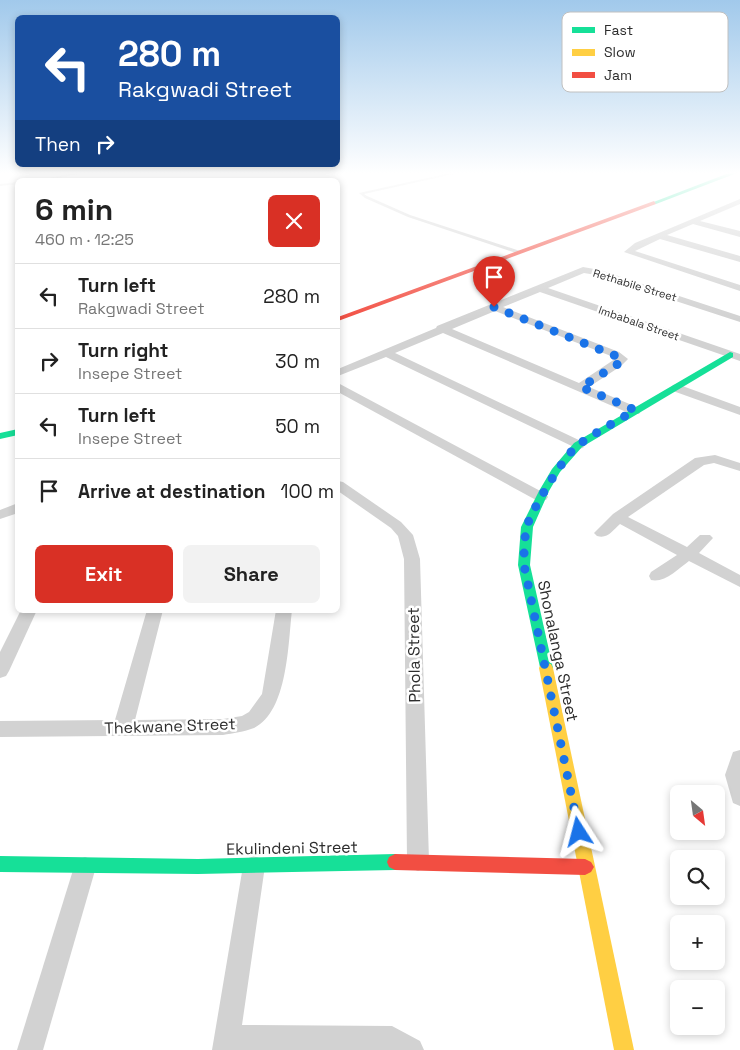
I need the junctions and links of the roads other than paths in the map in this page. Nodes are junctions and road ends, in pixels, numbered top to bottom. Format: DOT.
graph roads {
  1 [pos="427,222"];
  2 [pos="600,222"];
  3 [pos="693,222"];
  4 [pos="740,234"];
  5 [pos="660,236"];
  6 [pos="518,252"];
  7 [pos="740,259"];
  8 [pos="538,288"];
  9 [pos="740,288"];
  10 [pos="494,307"];
  11 [pos="340,318"];
  12 [pos="740,318"];
  13 [pos="441,328"];
  14 [pos="386,353"];
  15 [pos="735,357"];
  16 [pos="340,372"];
  17 [pos="581,387"];
  18 [pos="340,388"];
  19 [pos="677,388"];
  20 [pos="635,410"];
  21 [pos="740,411"];
  22 [pos="15,424"];
  23 [pos="0,427"];
  24 [pos="15,433"];
  25 [pos="0,436"];
  26 [pos="578,445"];
  27 [pos="740,467"];
  28 [pos="340,486"];
  29 [pos="541,497"];
  30 [pos="15,508"];
  31 [pos="0,515"];
  32 [pos="618,517"];
  33 [pos="602,534"];
  34 [pos="705,538"];
  35 [pos="688,556"];
  36 [pos="656,576"];
  37 [pos="740,582"];
  38 [pos="28,613"];
  39 [pos="154,613"];
  40 [pos="284,613"];
  41 [pos="0,671"];
  42 [pos="123,728"];
  43 [pos="0,729"];
  44 [pos="740,758"];
  45 [pos="740,797"];
  46 [pos="418,861"];
  47 [pos="0,864"];
  48 [pos="254,866"];
  49 [pos="85,867"];
  50 [pos="584,867"];
  51 [pos="225,1044"];
  52 [pos="30,1050"];
  53 [pos="411,1050"];
  54 [pos="624,1050"];
  1 -- 6 [label="lane"];
  2 -- 6 [label="street"];
  3 -- 4 [label="street"];
  3 -- 5 [label="street"];
  5 -- 7 [label="street"];
  5 -- 9 [label="street"];
  6 -- 11 [label="street"];
  8 -- 10 [label="street, Rethabile Street"];
  8 -- 12 [label="street, Rethabile Street"];
  8 -- 15 [label="street, Imbabala Street"];
  10 -- 13 [label="street, Rethabile Street"];
  10 -- 17 [label="street"];
  13 -- 14 [label="street, Rethabile Street"];
  13 -- 17 [label="street"];
  14 -- 16 [label="street, Rethabile Street"];
  14 -- 26 [label="street"];
  15 -- 19 [label="street, Shonalanga Street"];
  17 -- 20 [label="street"];
  18 -- 29 [label="street"];
  19 -- 20 [label="street, Shonalanga Street"];
  19 -- 21 [label="street"];
  20 -- 26 [label="street, Shonalanga Street"];
  22 -- 23 [label="street"];
  24 -- 25 [label="street"];
  26 -- 29 [label="street, Shonalanga Street"];
  27 -- 32 [label="street"];
  28 -- 46 [label="street, Phola Street"];
  29 -- 50 [label="street, Shonalanga Street"];
  30 -- 31 [label="street"];
  32 -- 33 [label="street"];
  32 -- 35 [label="street"];
  34 -- 35 [label="street"];
  35 -- 36 [label="street"];
  35 -- 37 [label="street"];
  38 -- 41 [label="street"];
  39 -- 42 [label="street"];
  40 -- 42 [label="street, Thekwane Street"];
  42 -- 43 [label="street, Thekwane Street"];
  44 -- 45 [label="street"];
  46 -- 48 [label="street, Ekulindeni Street"];
  46 -- 50 [label="street, Ekulindeni Street"];
  47 -- 49 [label="street, Ekulindeni Street"];
  48 -- 49 [label="street, Ekulindeni Street"];
  48 -- 51 [label="street"];
  49 -- 52 [label="street"];
  50 -- 54 [label="street, Shonalanga Street"];
  51 -- 53 [label="street"];
}
